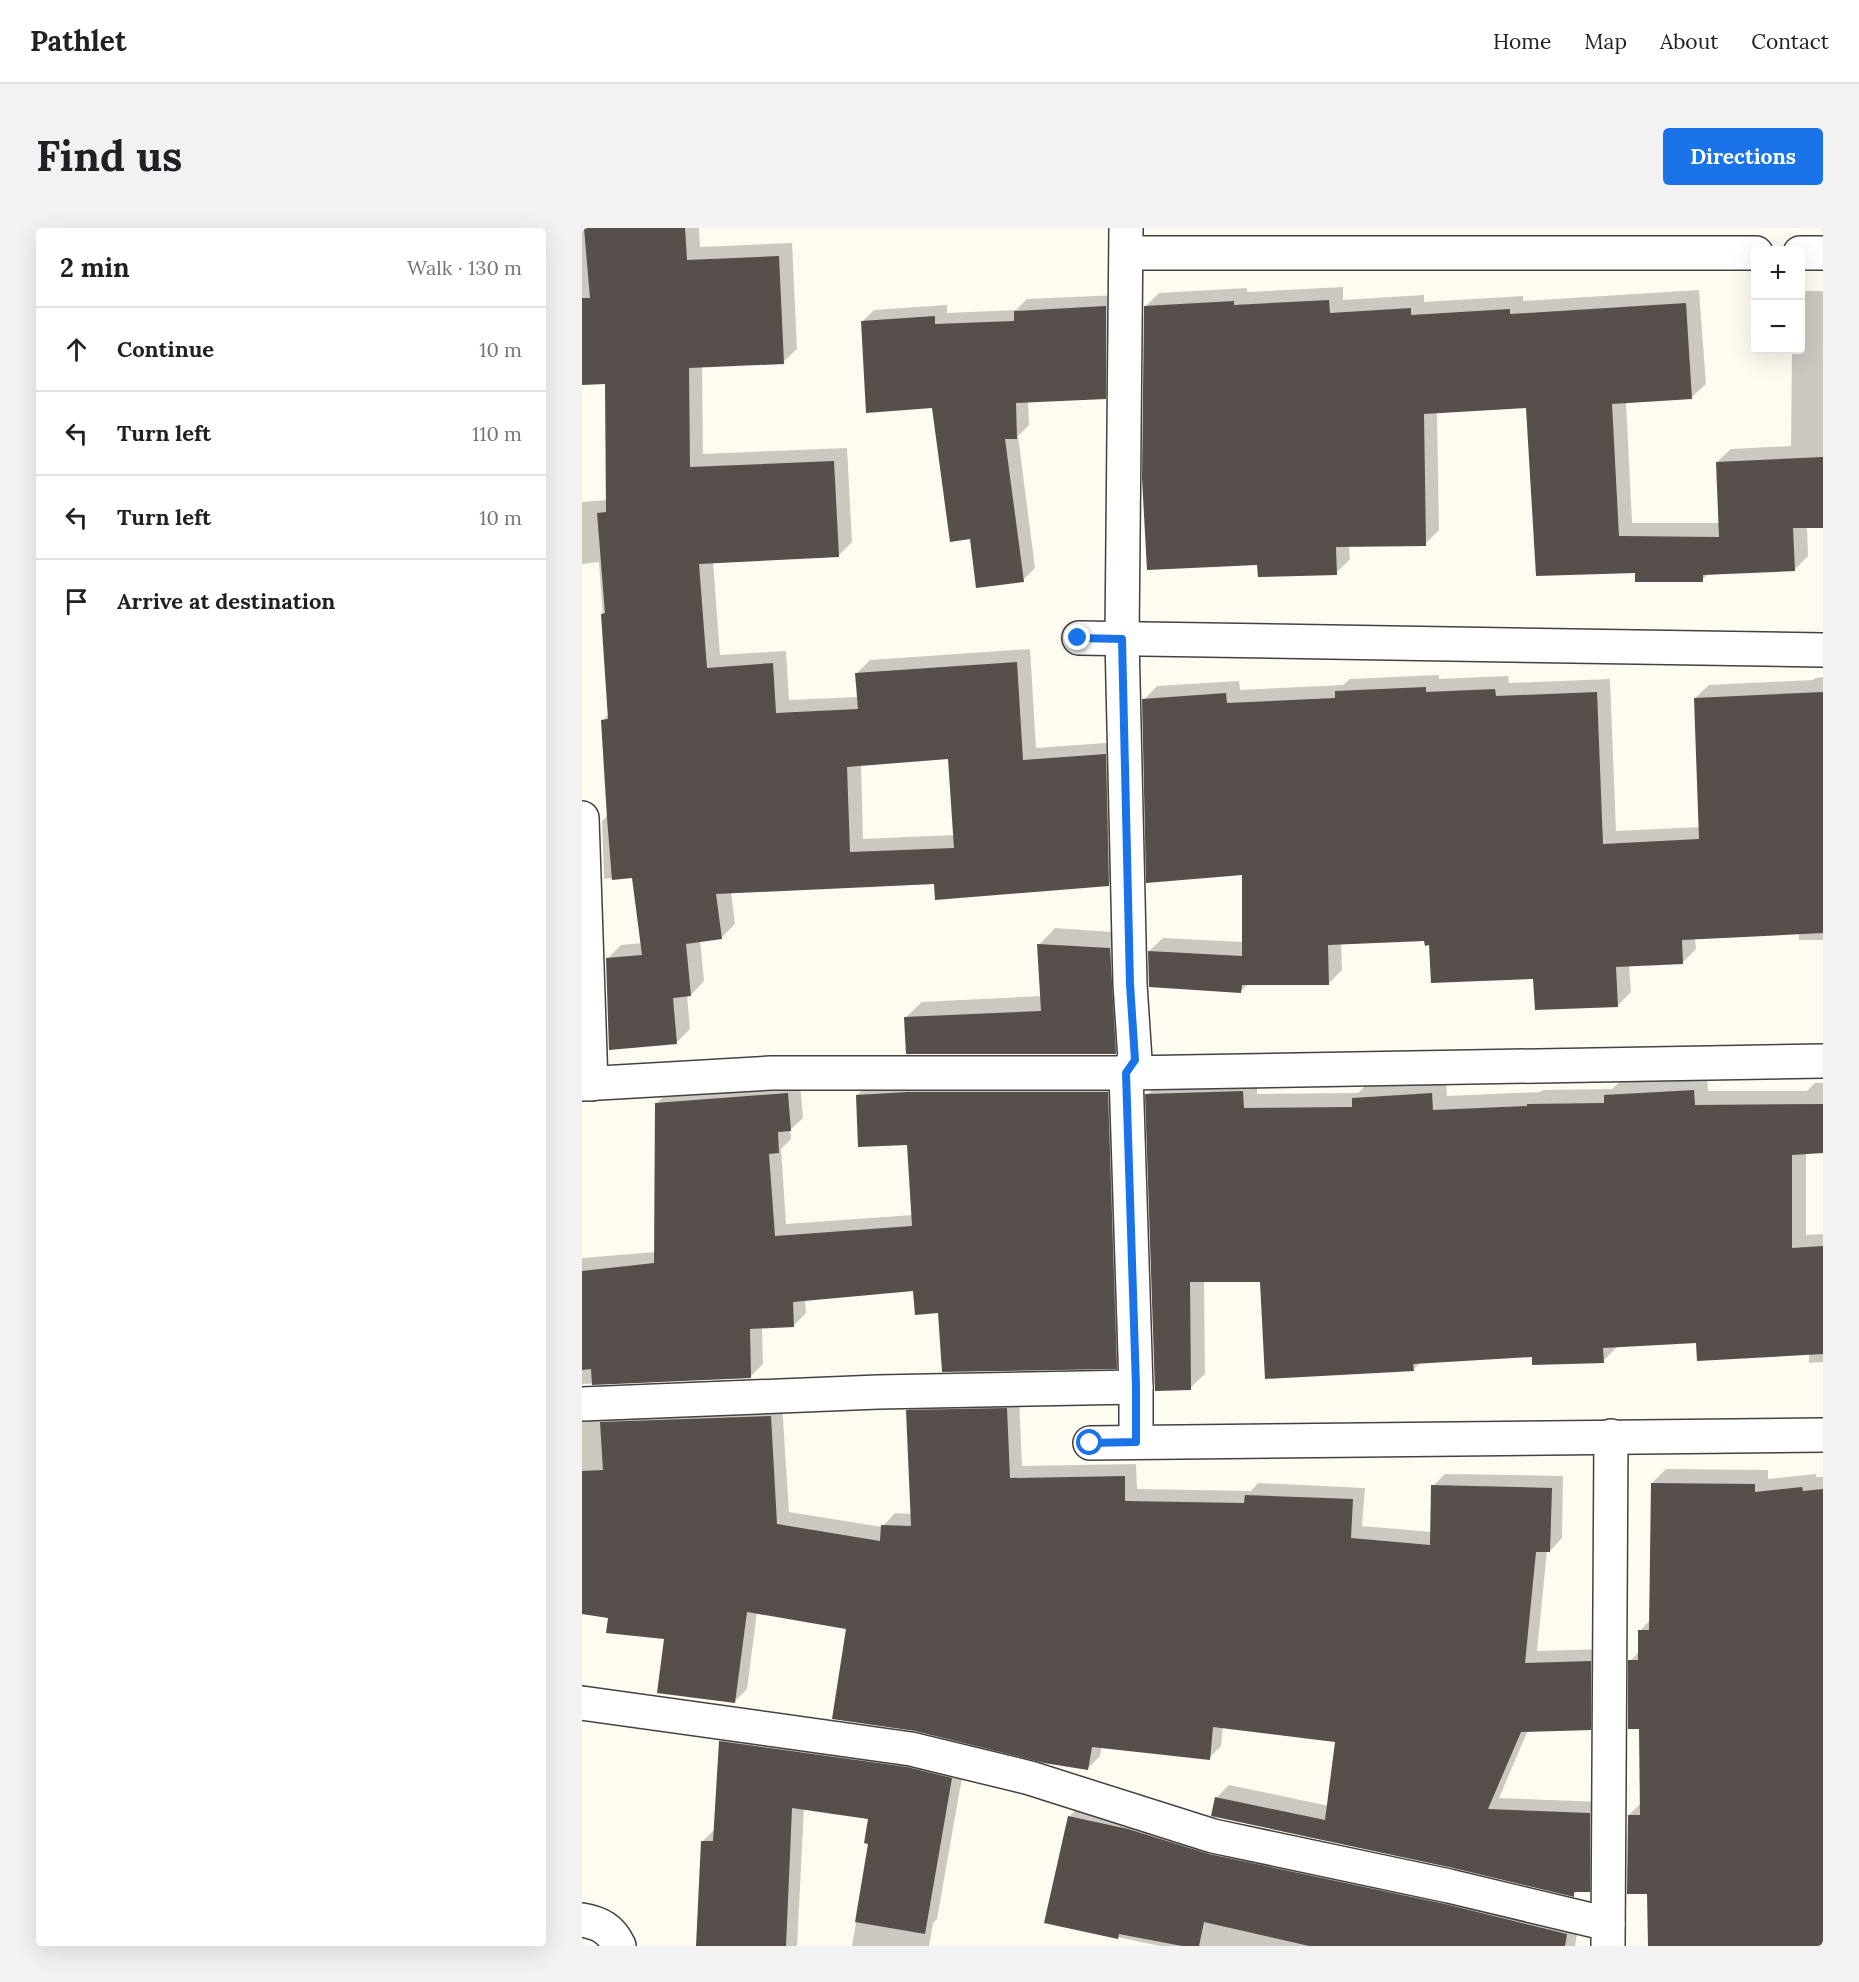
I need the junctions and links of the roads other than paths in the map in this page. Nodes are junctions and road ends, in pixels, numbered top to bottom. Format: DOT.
graph roads {
  1 [pos="1126,240"];
  2 [pos="1751,253"];
  3 [pos="1805,253"];
  4 [pos="1823,253"];
  5 [pos="1078,638"];
  6 [pos="1122,639"];
  7 [pos="1823,650"];
  8 [pos="582,818"];
  9 [pos="1823,1061"];
  10 [pos="1126,1073"];
  11 [pos="586,1084"];
  12 [pos="1136,1387"];
  13 [pos="582,1404"];
  14 [pos="1823,1435"];
  15 [pos="1611,1437"];
  16 [pos="1136,1442"];
  17 [pos="1090,1443"];
  18 [pos="582,1703"];
  19 [pos="582,1920"];
  20 [pos="1608,1935"];
  21 [pos="619,1946"];
  1 -- 2 [label="street"];
  1 -- 6 [label="street"];
  3 -- 4 [label="street"];
  5 -- 6 [label="street"];
  6 -- 7 [label="street"];
  6 -- 10 [label="street"];
  8 -- 11 [label="street"];
  9 -- 10 [label="street"];
  10 -- 11 [label="street"];
  10 -- 12 [label="street"];
  12 -- 13 [label="street"];
  12 -- 16 [label="street"];
  14 -- 15 [label="street"];
  15 -- 16 [label="street"];
  15 -- 20 [label="street"];
  16 -- 17 [label="street"];
  18 -- 20 [label="street"];
  19 -- 21 [label="street"];
}
